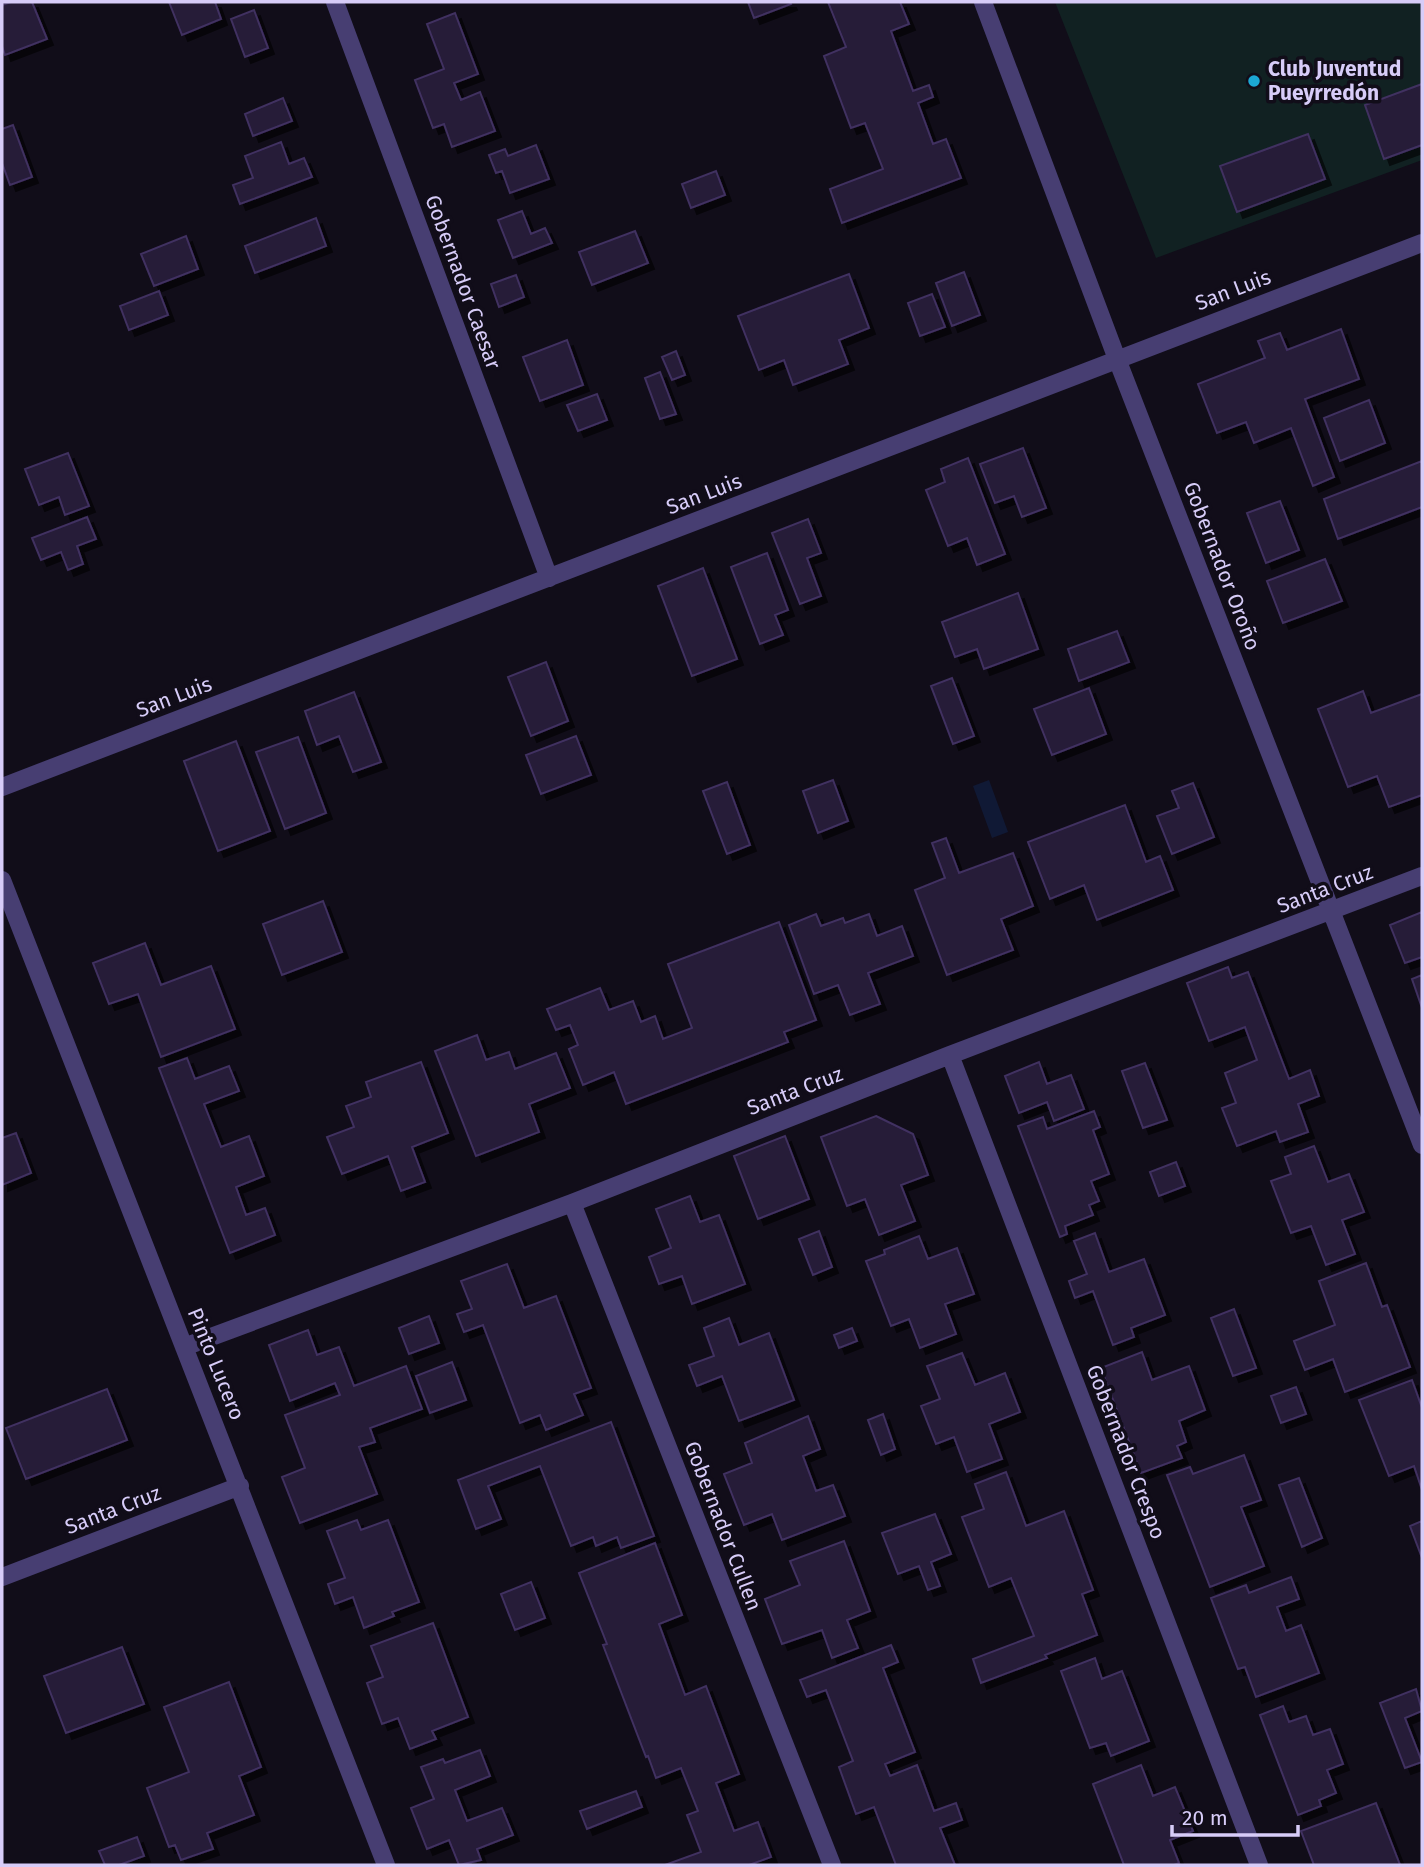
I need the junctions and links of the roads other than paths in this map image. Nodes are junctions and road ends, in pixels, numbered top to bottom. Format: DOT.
graph roads {
  1 [pos="335,2"];
  2 [pos="983,2"];
  3 [pos="1422,243"];
  4 [pos="1117,359"];
  5 [pos="548,578"];
  6 [pos="2,788"];
  7 [pos="1422,876"];
  8 [pos="2,880"];
  9 [pos="1332,911"];
  10 [pos="950,1055"];
  11 [pos="1422,1145"];
  12 [pos="572,1203"];
  13 [pos="184,1347"];
  14 [pos="240,1486"];
  15 [pos="2,1577"];
  16 [pos="386,1865"];
  17 [pos="832,1865"];
  18 [pos="1259,1865"];
  1 -- 5 [label="street, Gobernador Caesar"];
  2 -- 4 [label="street, Gobernador Oroño"];
  3 -- 4 [label="street, San Luis"];
  4 -- 5 [label="street, San Luis"];
  4 -- 9 [label="street, Gobernador Oroño"];
  5 -- 6 [label="street, San Luis"];
  7 -- 9 [label="street, Santa Cruz"];
  8 -- 13 [label="street, Pinto Lucero"];
  9 -- 10 [label="street, Santa Cruz"];
  9 -- 11 [label="street, Gobernador Oroño"];
  10 -- 12 [label="street, Santa Cruz"];
  10 -- 18 [label="street, Gobernador Crespo"];
  12 -- 13 [label="street, Santa Cruz"];
  12 -- 17 [label="street, Gobernador Cullen"];
  13 -- 14 [label="street, Pinto Lucero"];
  14 -- 15 [label="street, Santa Cruz"];
  14 -- 16 [label="street, Pinto Lucero"];
}
